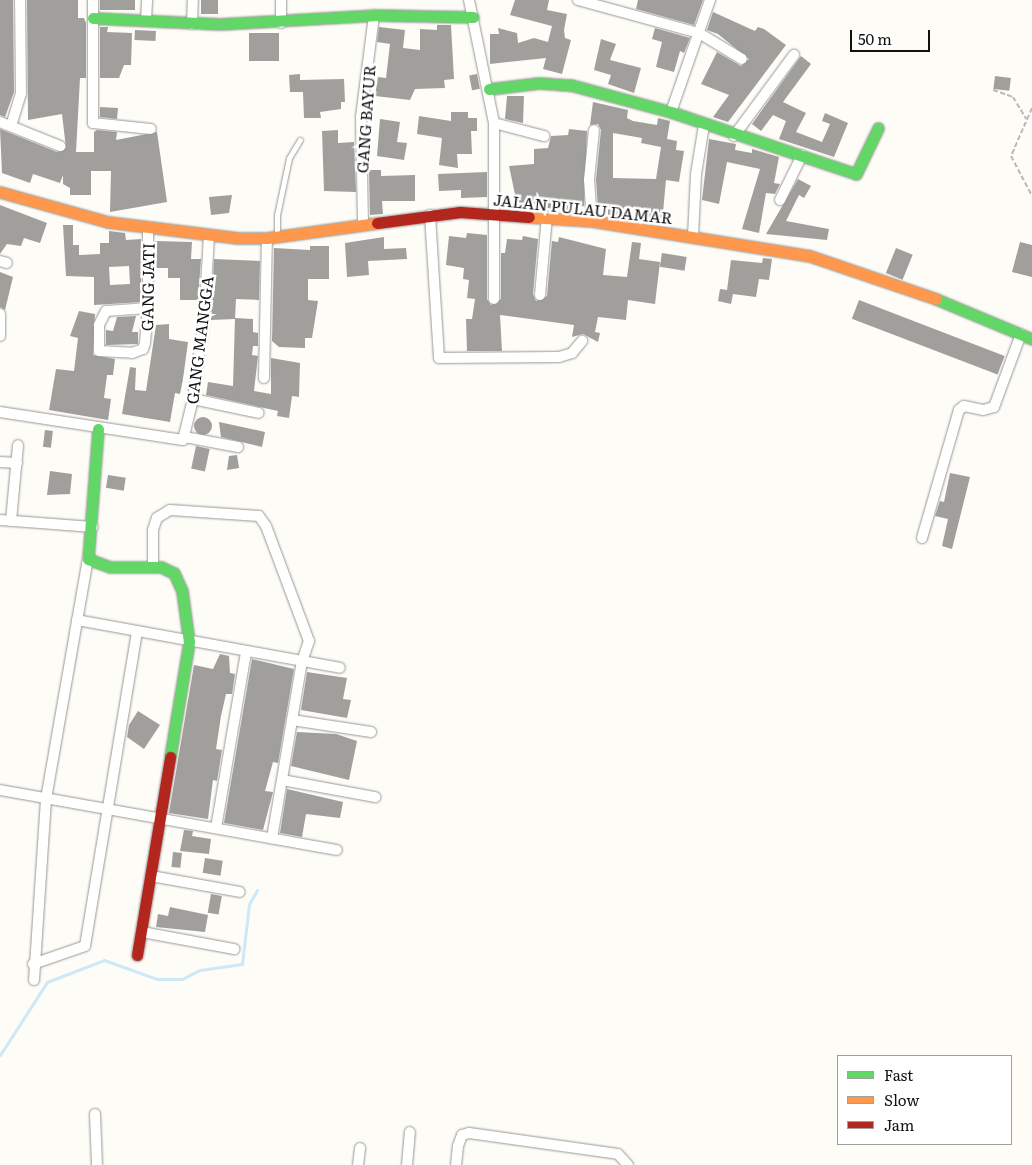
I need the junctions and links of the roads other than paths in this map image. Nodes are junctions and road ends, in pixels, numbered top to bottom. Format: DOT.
graph roads {
  1 [pos="20,0"];
  2 [pos="92,0"];
  3 [pos="147,0"];
  4 [pos="193,0"];
  5 [pos="281,0"];
  6 [pos="469,0"];
  7 [pos="578,0"];
  8 [pos="710,0"];
  9 [pos="374,15"];
  10 [pos="473,17"];
  11 [pos="93,18"];
  12 [pos="146,21"];
  13 [pos="281,23"];
  14 [pos="192,24"];
  15 [pos="699,33"];
  16 [pos="794,55"];
  17 [pos="742,59"];
  18 [pos="489,89"];
  19 [pos="671,112"];
  20 [pos="0,122"];
  21 [pos="494,123"];
  22 [pos="704,125"];
  23 [pos="11,126"];
  24 [pos="878,128"];
  25 [pos="151,129"];
  26 [pos="594,130"];
  27 [pos="544,136"];
  28 [pos="734,136"];
  29 [pos="300,140"];
  30 [pos="60,146"];
  31 [pos="802,155"];
  32 [pos="0,192"];
  33 [pos="780,200"];
  34 [pos="496,214"];
  35 [pos="430,215"];
  36 [pos="547,217"];
  37 [pos="592,221"];
  38 [pos="363,223"];
  39 [pos="148,227"];
  40 [pos="209,236"];
  41 [pos="693,236"];
  42 [pos="272,238"];
  43 [pos="540,296"];
  44 [pos="494,299"];
  45 [pos="148,308"];
  46 [pos="0,314"];
  47 [pos="0,336"];
  48 [pos="1027,337"];
  49 [pos="582,341"];
  50 [pos="264,378"];
  51 [pos="193,398"];
  52 [pos="0,412"];
  53 [pos="259,413"];
  54 [pos="98,429"];
  55 [pos="183,439"];
  56 [pos="18,445"];
  57 [pos="238,447"];
  58 [pos="0,462"];
  59 [pos="17,463"];
  60 [pos="0,520"];
  61 [pos="12,521"];
  62 [pos="93,527"];
  63 [pos="922,538"];
  64 [pos="88,559"];
  65 [pos="153,566"];
  66 [pos="77,620"];
  67 [pos="137,632"];
  68 [pos="189,642"];
  69 [pos="246,652"];
  70 [pos="302,662"];
  71 [pos="340,668"];
  72 [pos="292,720"];
  73 [pos="371,732"];
  74 [pos="282,780"];
  75 [pos="0,790"];
  76 [pos="375,797"];
  77 [pos="46,799"];
  78 [pos="107,810"];
  79 [pos="160,819"];
  80 [pos="216,828"];
  81 [pos="272,838"];
  82 [pos="337,850"];
  83 [pos="151,876"];
  84 [pos="240,892"];
  85 [pos="142,932"];
  86 [pos="234,949"];
  87 [pos="137,955"];
  88 [pos="33,964"];
  89 [pos="34,980"];
  90 [pos="95,1114"];
  91 [pos="410,1132"];
  92 [pos="360,1148"];
  93 [pos="97,1165"];
  94 [pos="358,1165"];
  95 [pos="407,1165"];
  96 [pos="456,1165"];
  97 [pos="628,1165"];
  1 -- 23 [label="street"];
  2 -- 11 [label="street"];
  3 -- 12 [label="street"];
  4 -- 14 [label="street"];
  5 -- 13 [label="street"];
  6 -- 10 [label="street"];
  7 -- 15 [label="street"];
  8 -- 15 [label="street"];
  9 -- 10 [label="street"];
  9 -- 13 [label="street"];
  9 -- 38 [label="street, GANG BAYUR"];
  10 -- 18 [label="street"];
  11 -- 12 [label="street"];
  11 -- 25 [label="street"];
  12 -- 14 [label="street"];
  13 -- 14 [label="street"];
  15 -- 17 [label="street"];
  15 -- 19 [label="street"];
  16 -- 28 [label="street"];
  18 -- 19 [label="street"];
  18 -- 21 [label="street"];
  19 -- 22 [label="street"];
  20 -- 23 [label="street"];
  21 -- 27 [label="street"];
  21 -- 34 [label="street"];
  22 -- 28 [label="street"];
  22 -- 41 [label="street"];
  23 -- 30 [label="street"];
  24 -- 31 [label="street"];
  26 -- 37 [label="street"];
  28 -- 31 [label="street"];
  29 -- 42 [label="lane"];
  31 -- 33 [label="street"];
  32 -- 39 [label="street, JALAN PULAU DAMAR"];
  34 -- 35 [label="street, JALAN PULAU DAMAR"];
  34 -- 36 [label="street, JALAN PULAU DAMAR"];
  34 -- 44 [label="street"];
  35 -- 38 [label="street, JALAN PULAU DAMAR"];
  35 -- 49 [label="street"];
  36 -- 37 [label="street, JALAN PULAU DAMAR"];
  36 -- 43 [label="street"];
  37 -- 41 [label="street, JALAN PULAU DAMAR"];
  38 -- 42 [label="street, JALAN PULAU DAMAR"];
  39 -- 40 [label="street, JALAN PULAU DAMAR"];
  39 -- 45 [label="street, GANG JATI"];
  40 -- 42 [label="street, JALAN PULAU DAMAR"];
  40 -- 51 [label="street, GANG MANGGA"];
  41 -- 48 [label="street, JALAN PULAU DAMAR"];
  42 -- 50 [label="street"];
  45 -- 45 [label="street, GANG JATI"];
  46 -- 47 [label="street"];
  48 -- 63 [label="street"];
  51 -- 53 [label="street"];
  51 -- 55 [label="street, GANG MANGGA"];
  52 -- 54 [label="street"];
  54 -- 55 [label="street"];
  54 -- 62 [label="street"];
  55 -- 57 [label="street"];
  56 -- 59 [label="street"];
  58 -- 59 [label="street"];
  59 -- 61 [label="street"];
  60 -- 61 [label="street"];
  61 -- 62 [label="street"];
  62 -- 64 [label="street"];
  64 -- 65 [label="street"];
  64 -- 66 [label="street"];
  65 -- 68 [label="street"];
  65 -- 70 [label="street"];
  66 -- 67 [label="street"];
  66 -- 77 [label="street"];
  67 -- 68 [label="street"];
  67 -- 78 [label="street"];
  68 -- 69 [label="street"];
  68 -- 79 [label="street"];
  69 -- 70 [label="street"];
  69 -- 80 [label="street"];
  70 -- 71 [label="street"];
  70 -- 72 [label="street"];
  72 -- 73 [label="street"];
  72 -- 74 [label="street"];
  74 -- 76 [label="street"];
  74 -- 81 [label="street"];
  75 -- 77 [label="street"];
  77 -- 78 [label="street"];
  77 -- 88 [label="street"];
  78 -- 79 [label="street"];
  78 -- 88 [label="street"];
  79 -- 80 [label="street"];
  79 -- 83 [label="street"];
  80 -- 81 [label="street"];
  81 -- 82 [label="street"];
  83 -- 84 [label="street"];
  83 -- 85 [label="street"];
  85 -- 86 [label="street"];
  85 -- 87 [label="street"];
  88 -- 89 [label="street"];
  90 -- 93 [label="street"];
  91 -- 95 [label="street"];
  92 -- 94 [label="street"];
  96 -- 97 [label="street"];
}
